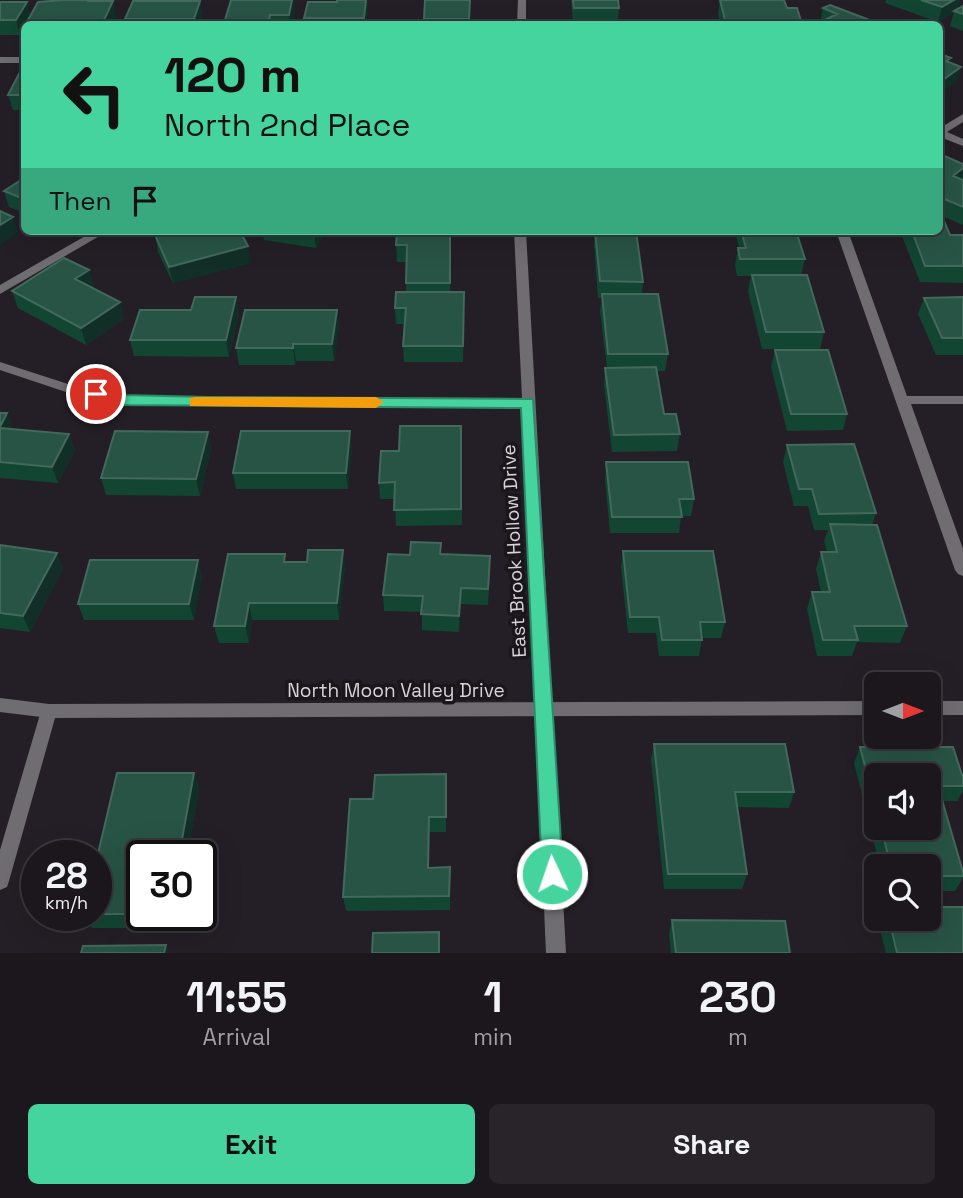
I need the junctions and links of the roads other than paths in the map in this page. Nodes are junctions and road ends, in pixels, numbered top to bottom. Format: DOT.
graph roads {
  1 [pos="522,0"];
  2 [pos="523,21"];
  3 [pos="0,60"];
  4 [pos="21,60"];
  5 [pos="963,117"];
  6 [pos="943,131"];
  7 [pos="943,134"];
  8 [pos="963,143"];
  9 [pos="95,235"];
  10 [pos="520,235"];
  11 [pos="843,235"];
  12 [pos="0,290"];
  13 [pos="0,366"];
  14 [pos="901,400"];
  15 [pos="963,400"];
  16 [pos="528,403"];
  17 [pos="963,570"];
  18 [pos="0,705"];
  19 [pos="864,708"];
  20 [pos="942,708"];
  21 [pos="963,708"];
  22 [pos="542,710"];
  23 [pos="48,711"];
  24 [pos="0,881"];
  25 [pos="556,953"];
  1 -- 2 [label="street"];
  3 -- 4 [label="street"];
  5 -- 6 [label="street"];
  7 -- 8 [label="street"];
  9 -- 12 [label="street"];
  10 -- 16 [label="street, East Brook Hollow Drive"];
  11 -- 14 [label="street"];
  13 -- 16 [label="street"];
  14 -- 15 [label="street"];
  14 -- 17 [label="street"];
  16 -- 22 [label="street, East Brook Hollow Drive"];
  18 -- 23 [label="street, North Moon Valley Drive"];
  19 -- 22 [label="street, North Moon Valley Drive"];
  20 -- 21 [label="street"];
  22 -- 23 [label="street, North Moon Valley Drive"];
  22 -- 25 [label="street, East Brook Hollow Drive"];
  23 -- 24 [label="street"];
}
